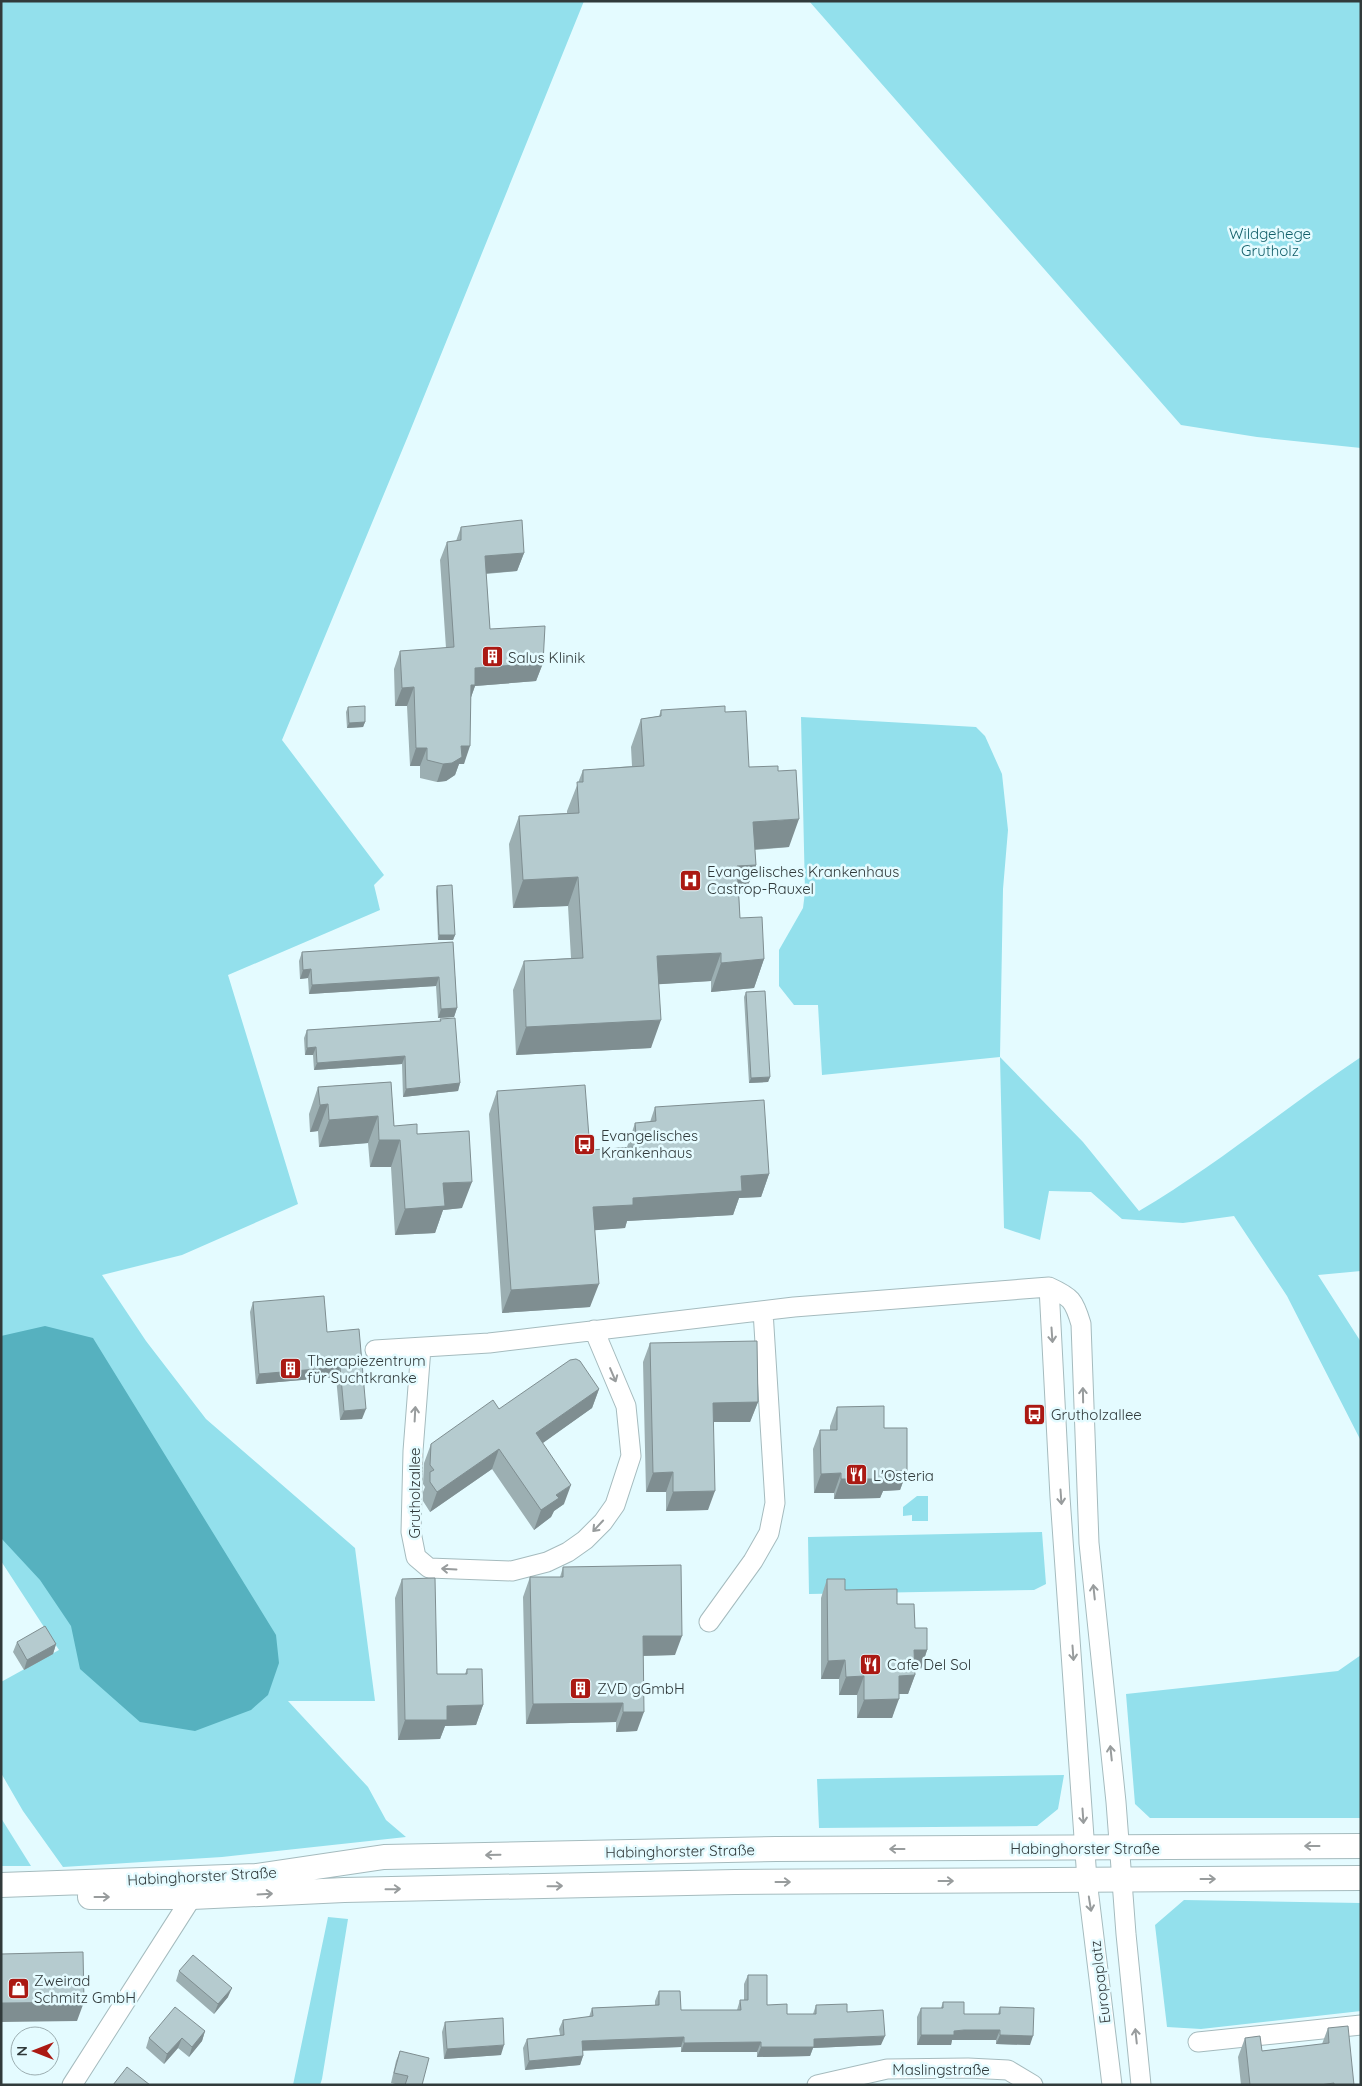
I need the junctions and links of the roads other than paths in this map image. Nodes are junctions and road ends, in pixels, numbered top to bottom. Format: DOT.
graph roads {
  1 [pos="1049,1286"];
  2 [pos="763,1311"];
  3 [pos="594,1330"];
  4 [pos="421,1348"];
  5 [pos="375,1350"];
  6 [pos="709,1622"];
  7 [pos="1361,1846"];
  8 [pos="1085,1848"];
  9 [pos="1120,1848"];
  10 [pos="256,1876"];
  11 [pos="1361,1878"];
  12 [pos="1087,1880"];
  13 [pos="1122,1880"];
  14 [pos="1,1885"];
  15 [pos="1,1896"];
  16 [pos="192,1898"];
  17 [pos="1361,2025"];
  18 [pos="1198,2042"];
  19 [pos="72,2085"];
  20 [pos="817,2085"];
  21 [pos="1033,2085"];
  22 [pos="1112,2085"];
  23 [pos="1141,2085"];
  1 -- 2 [label="street"];
  1 -- 8 [label="street, one-way"];
  9 -- 1 [label="street, one-way"];
  2 -- 3 [label="street"];
  2 -- 6 [label="street"];
  3 -- 4 [label="street"];
  3 -- 4 [label="street, Grutholzallee, one-way"];
  4 -- 5 [label="street"];
  7 -- 9 [label="main road, Habinghorster Straße, one-way"];
  8 -- 9 [label="main road, Habinghorster Straße"];
  8 -- 10 [label="main road, Habinghorster Straße, one-way"];
  8 -- 12 [label="street"];
  9 -- 13 [label="street"];
  10 -- 14 [label="main road, Habinghorster Straße"];
  10 -- 16 [label="main road"];
  13 -- 11 [label="main road, Habinghorster Straße, one-way"];
  12 -- 13 [label="main road, Habinghorster Straße"];
  16 -- 12 [label="main road, Habinghorster Straße, one-way"];
  12 -- 22 [label="street, Europaplatz, one-way"];
  23 -- 13 [label="street, Europaplatz, one-way"];
  15 -- 16 [label="main road, Habinghorster Straße, one-way"];
  16 -- 19 [label="street"];
  17 -- 18 [label="street"];
  20 -- 21 [label="street, Maslingstraße"];
}
